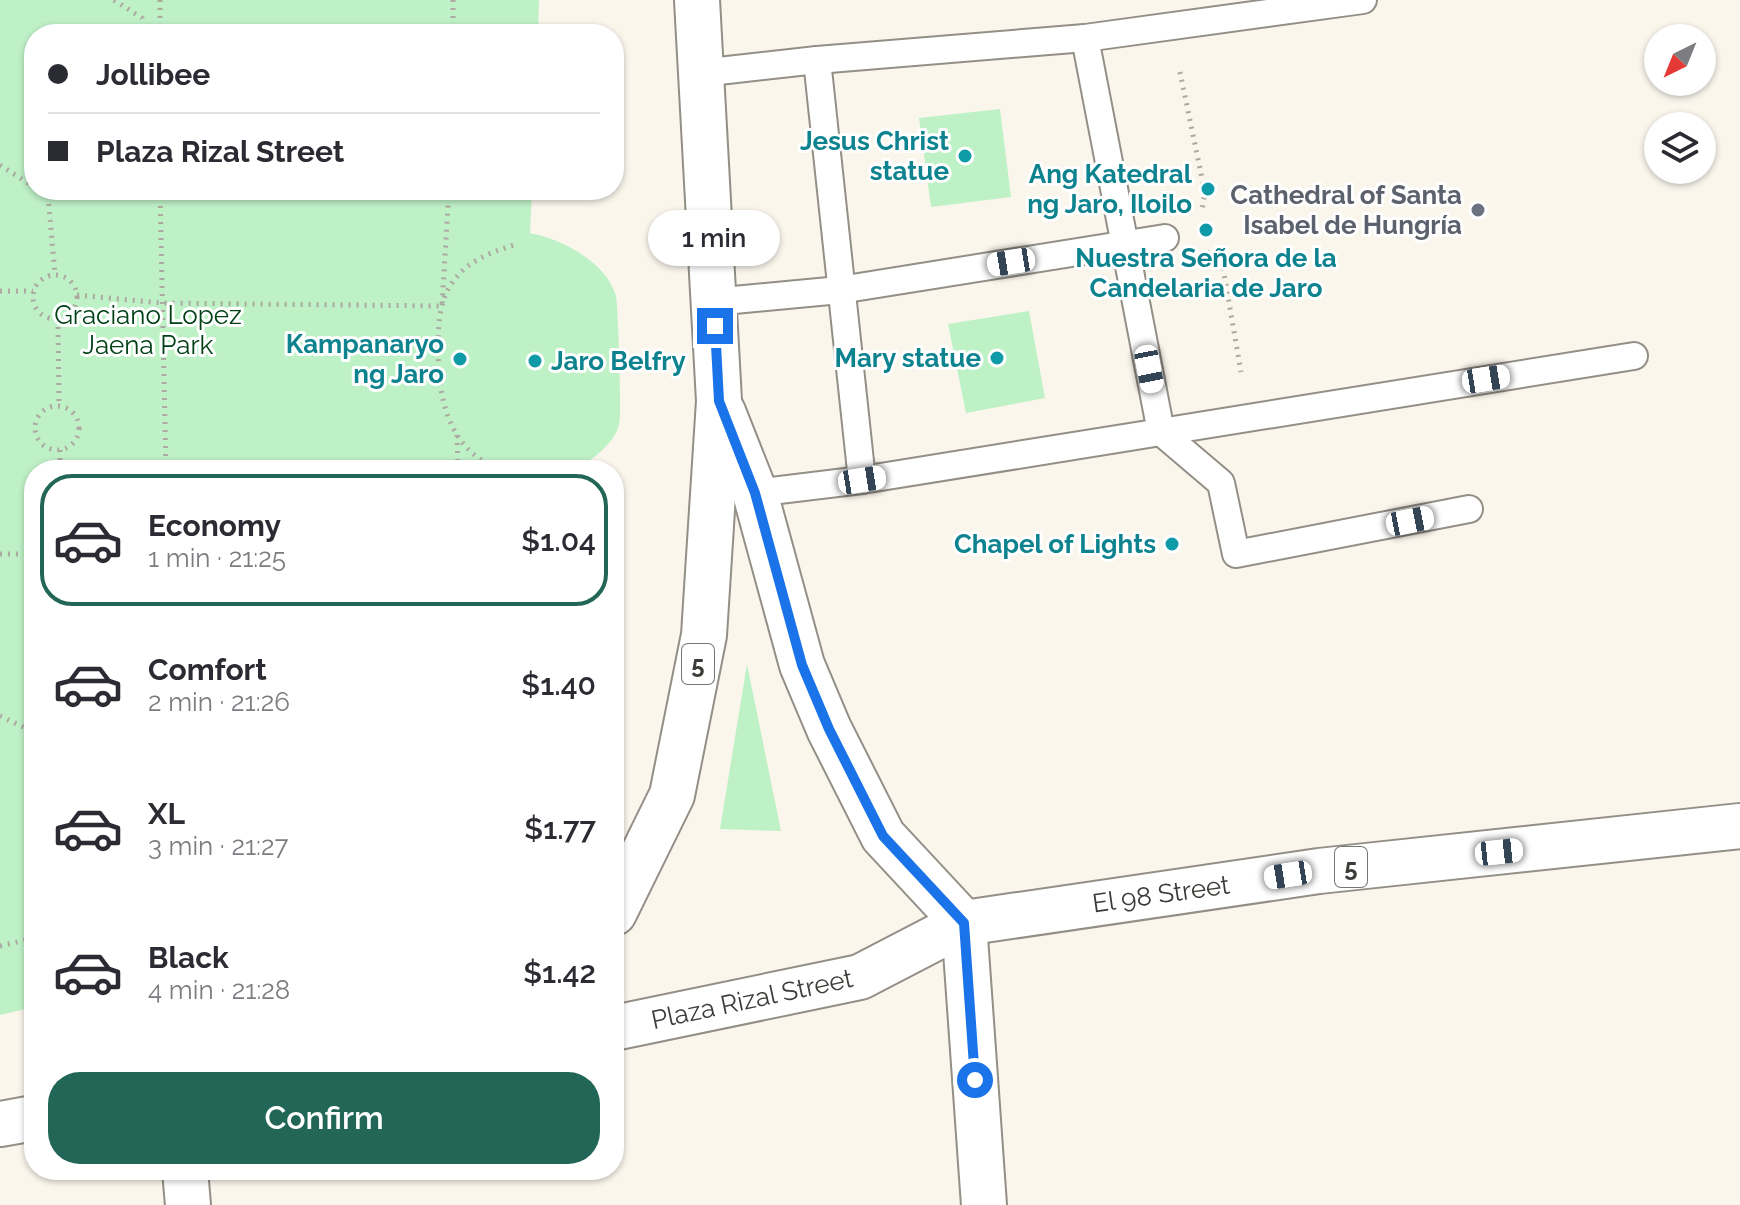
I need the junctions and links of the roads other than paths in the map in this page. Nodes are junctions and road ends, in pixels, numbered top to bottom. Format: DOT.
graph roads {
  1 [pos="697,0"];
  2 [pos="1363,0"];
  3 [pos="1085,38"];
  4 [pos="817,60"];
  5 [pos="701,73"];
  6 [pos="1165,238"];
  7 [pos="1125,244"];
  8 [pos="840,290"];
  9 [pos="713,302"];
  10 [pos="1634,356"];
  11 [pos="719,401"];
  12 [pos="1161,432"];
  13 [pos="862,480"];
  14 [pos="755,493"];
  15 [pos="1469,509"];
  16 [pos="1740,826"];
  17 [pos="624,893"];
  18 [pos="964,923"];
  19 [pos="624,1026"];
  20 [pos="24,1120"];
  21 [pos="0,1124"];
  22 [pos="186,1180"];
  23 [pos="188,1205"];
  24 [pos="984,1205"];
  1 -- 5 [label="main road, 5"];
  2 -- 3 [label="lane"];
  3 -- 4 [label="lane"];
  3 -- 7 [label="lane"];
  4 -- 5 [label="lane"];
  4 -- 8 [label="lane"];
  5 -- 9 [label="main road, 5"];
  6 -- 7 [label="lane"];
  7 -- 8 [label="lane"];
  7 -- 12 [label="lane"];
  8 -- 9 [label="lane"];
  8 -- 13 [label="lane"];
  9 -- 11 [label="main road, 5"];
  10 -- 12 [label="lane"];
  11 -- 14 [label="main road, 5"];
  11 -- 17 [label="main road, 5"];
  12 -- 13 [label="lane"];
  12 -- 15 [label="lane"];
  13 -- 14 [label="lane"];
  14 -- 18 [label="main road, 5"];
  16 -- 18 [label="main road, El 98 Street / 5"];
  18 -- 19 [label="main road, Plaza Rizal Street / 5"];
  18 -- 24 [label="main road"];
  20 -- 21 [label="main road"];
  22 -- 23 [label="main road"];
}
